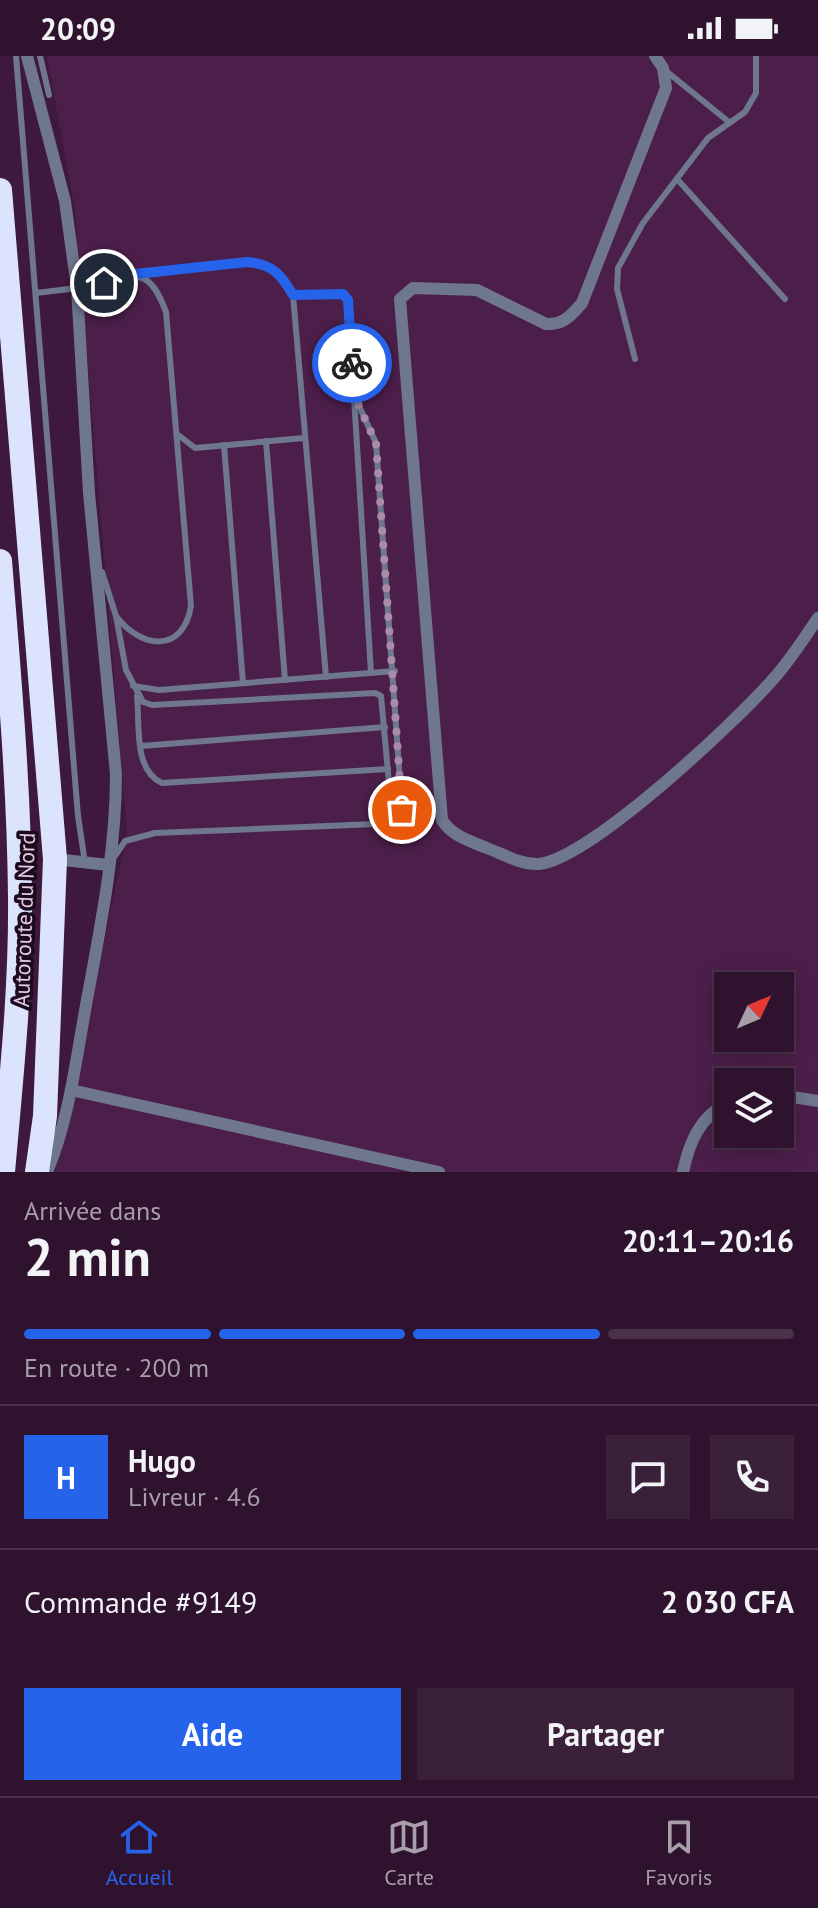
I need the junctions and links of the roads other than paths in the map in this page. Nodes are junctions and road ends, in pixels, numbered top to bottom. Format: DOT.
graph roads {
  1 [pos="16,56"];
  2 [pos="27,56"];
  3 [pos="40,56"];
  4 [pos="655,56"];
  5 [pos="756,56"];
  6 [pos="663,68"];
  7 [pos="49,95"];
  8 [pos="729,122"];
  9 [pos="677,179"];
  10 [pos="0,190"];
  11 [pos="138,276"];
  12 [pos="77,288"];
  13 [pos="36,293"];
  14 [pos="293,295"];
  15 [pos="785,299"];
  16 [pos="635,359"];
  17 [pos="354,395"];
  18 [pos="176,432"];
  19 [pos="304,438"];
  20 [pos="266,441"];
  21 [pos="224,445"];
  22 [pos="94,548"];
  23 [pos="0,561"];
  24 [pos="116,616"];
  25 [pos="818,618"];
  26 [pos="3,632"];
  27 [pos="395,671"];
  28 [pos="371,673"];
  29 [pos="326,677"];
  30 [pos="285,680"];
  31 [pos="243,683"];
  32 [pos="133,686"];
  33 [pos="137,696"];
  34 [pos="385,727"];
  35 [pos="141,746"];
  36 [pos="8,762"];
  37 [pos="388,769"];
  38 [pos="376,824"];
  39 [pos="55,859"];
  40 [pos="85,863"];
  41 [pos="108,865"];
  42 [pos="7,1030"];
  43 [pos="71,1090"];
  44 [pos="794,1097"];
  45 [pos="818,1101"];
  46 [pos="714,1112"];
  47 [pos="3,1172"];
  48 [pos="37,1172"];
  49 [pos="47,1172"];
  50 [pos="439,1172"];
  51 [pos="683,1172"];
  1 -- 13 [label="lane"];
  2 -- 12 [label="street"];
  3 -- 7 [label="lane"];
  4 -- 6 [label="street"];
  5 -- 8 [label="lane"];
  6 -- 8 [label="lane"];
  6 -- 25 [label="street"];
  8 -- 9 [label="lane"];
  9 -- 15 [label="lane"];
  9 -- 16 [label="lane"];
  10 -- 39 [label="highway, Autoroute du Nord"];
  11 -- 12 [label="lane"];
  11 -- 14 [label="lane"];
  11 -- 18 [label="lane"];
  12 -- 13 [label="lane"];
  12 -- 22 [label="street"];
  13 -- 40 [label="lane"];
  14 -- 17 [label="lane"];
  14 -- 19 [label="lane"];
  17 -- 27 [label="lane"];
  17 -- 28 [label="lane"];
  18 -- 21 [label="lane"];
  18 -- 24 [label="lane"];
  19 -- 20 [label="lane"];
  19 -- 29 [label="lane"];
  20 -- 21 [label="lane"];
  20 -- 30 [label="lane"];
  21 -- 31 [label="lane"];
  22 -- 24 [label="lane"];
  22 -- 41 [label="street"];
  23 -- 26 [label="highway, Autoroute du Nord"];
  24 -- 32 [label="lane"];
  26 -- 36 [label="highway, Autoroute du Nord"];
  27 -- 28 [label="lane"];
  27 -- 38 [label="lane"];
  28 -- 29 [label="lane"];
  29 -- 30 [label="lane"];
  30 -- 31 [label="lane"];
  31 -- 32 [label="lane"];
  32 -- 33 [label="lane"];
  33 -- 34 [label="lane"];
  33 -- 35 [label="lane"];
  34 -- 35 [label="lane"];
  34 -- 37 [label="lane"];
  35 -- 37 [label="lane"];
  36 -- 42 [label="highway, Autoroute du Nord"];
  37 -- 38 [label="lane"];
  38 -- 41 [label="lane"];
  39 -- 40 [label="street"];
  39 -- 48 [label="highway, Autoroute du Nord"];
  40 -- 41 [label="street"];
  41 -- 43 [label="street"];
  42 -- 47 [label="highway, Autoroute du Nord"];
  43 -- 49 [label="street"];
  43 -- 50 [label="street"];
  44 -- 45 [label="street"];
  46 -- 51 [label="street"];
}
